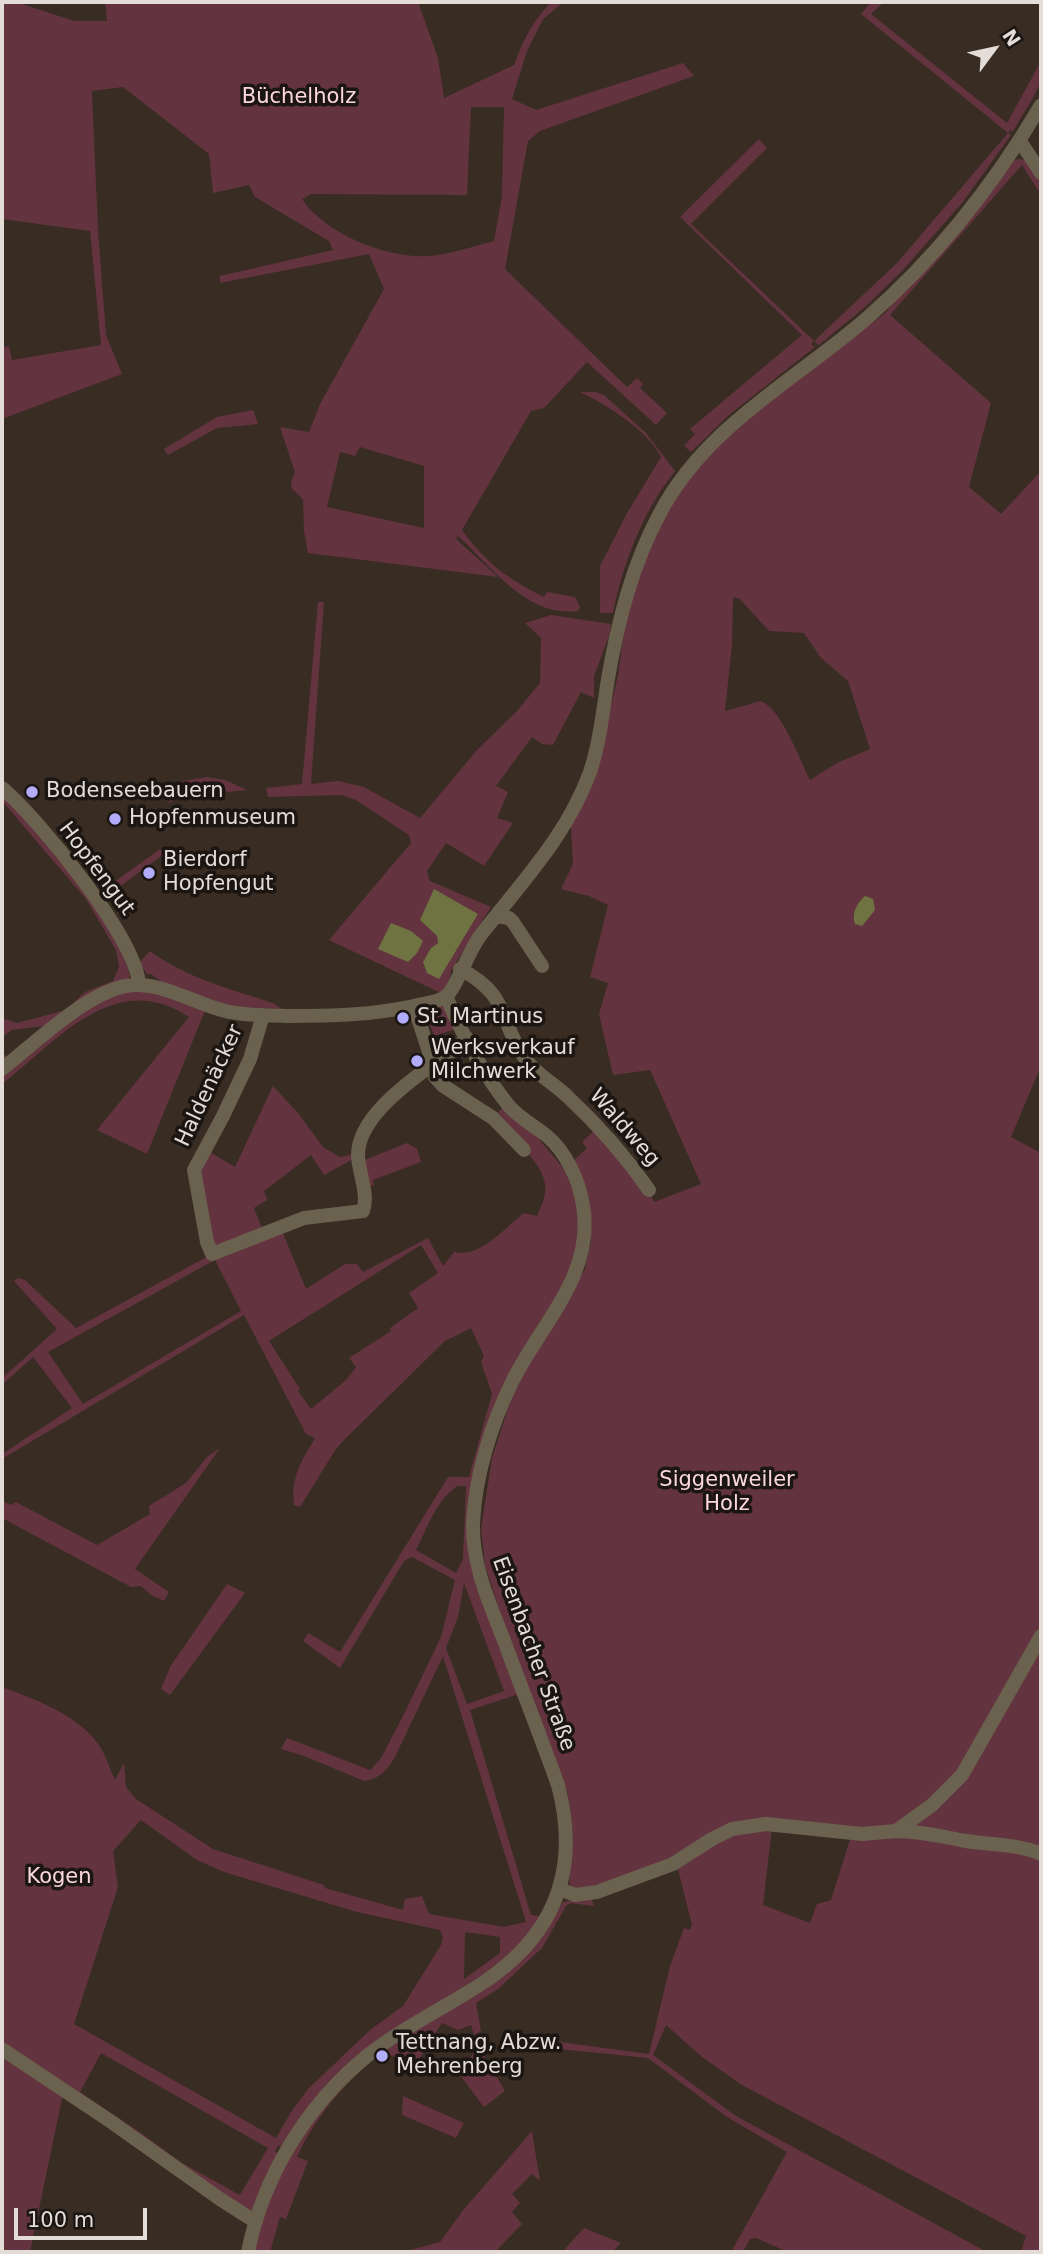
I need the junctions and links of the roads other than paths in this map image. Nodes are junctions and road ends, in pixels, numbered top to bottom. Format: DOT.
graph roads {
  1 [pos="1041,105"];
  2 [pos="1020,141"];
  3 [pos="1041,173"];
  4 [pos="2,788"];
  5 [pos="496,916"];
  6 [pos="542,966"];
  7 [pos="460,969"];
  8 [pos="139,985"];
  9 [pos="446,996"];
  10 [pos="414,1006"];
  11 [pos="263,1015"];
  12 [pos="467,1038"];
  13 [pos="433,1064"];
  14 [pos="2,1069"];
  15 [pos="524,1150"];
  16 [pos="649,1190"];
  17 [pos="1041,1636"];
  18 [pos="896,1831"];
  19 [pos="1041,1854"];
  20 [pos="560,1889"];
  21 [pos="2,2049"];
  22 [pos="256,2222"];
  23 [pos="248,2252"];
  1 -- 2 [label="street"];
  2 -- 3 [label="street"];
  2 -- 5 [label="street"];
  4 -- 8 [label="street, Hopfengut"];
  5 -- 6 [label="street"];
  5 -- 7 [label="street"];
  7 -- 9 [label="street"];
  7 -- 16 [label="street, Waldweg"];
  8 -- 11 [label="street"];
  8 -- 14 [label="street"];
  9 -- 10 [label="street"];
  9 -- 12 [label="street, Eisenbacher Straße"];
  10 -- 11 [label="street"];
  10 -- 13 [label="street"];
  11 -- 13 [label="street, Haldenäcker"];
  12 -- 13 [label="street"];
  12 -- 20 [label="street, Eisenbacher Straße"];
  13 -- 15 [label="street"];
  17 -- 18 [label="street"];
  18 -- 19 [label="street"];
  18 -- 20 [label="street"];
  20 -- 22 [label="street, Eisenbacher Straße"];
  21 -- 22 [label="street"];
  22 -- 23 [label="street, Eisenbacher Straße"];
}
